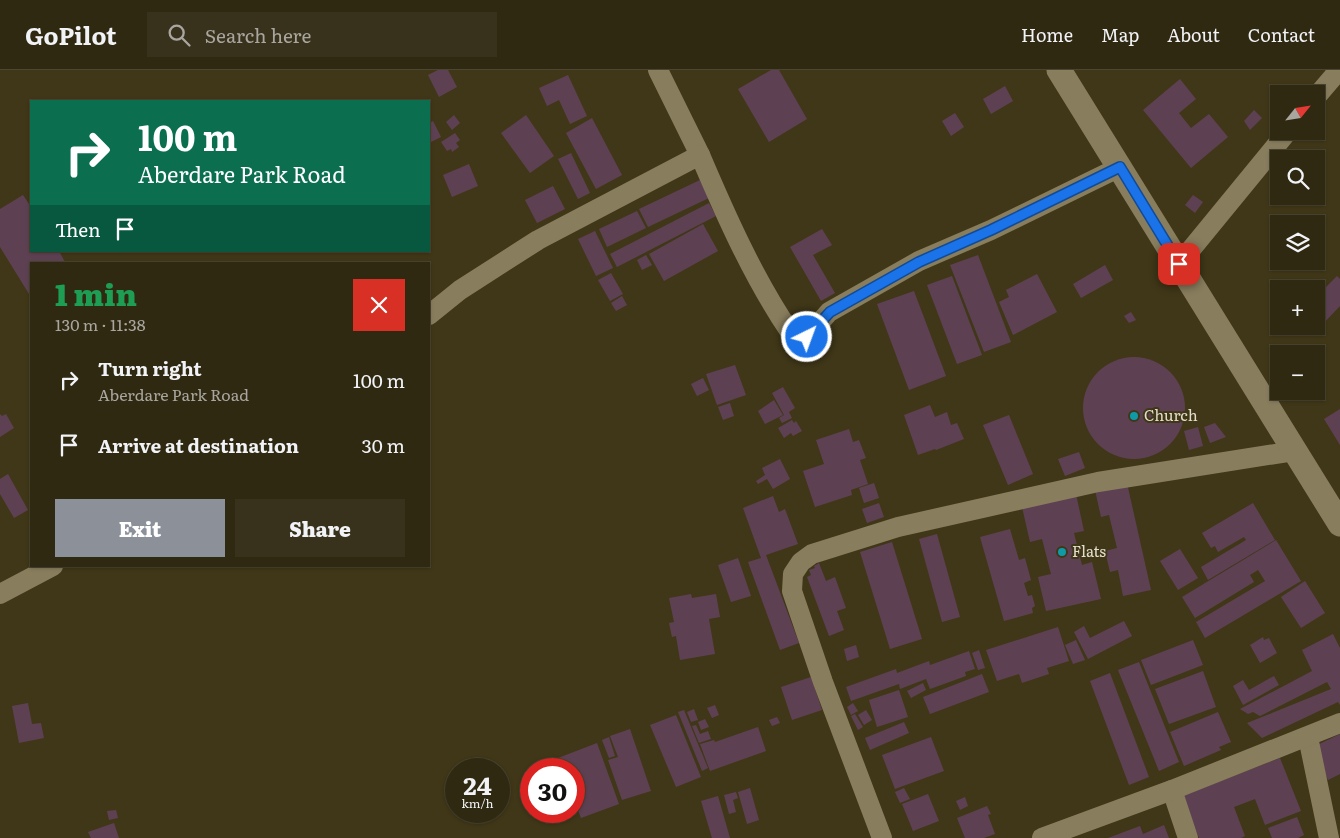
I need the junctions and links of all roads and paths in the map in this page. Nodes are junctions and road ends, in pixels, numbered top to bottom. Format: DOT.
graph roads {
  1 [pos="658,70"];
  2 [pos="1059,70"];
  3 [pos="1339,70"];
  4 [pos="1325,87"];
  5 [pos="1281,140"];
  6 [pos="700,155"];
  7 [pos="1120,167"];
  8 [pos="1179,264"];
  9 [pos="430,314"];
  10 [pos="1294,451"];
  11 [pos="1340,524"];
  12 [pos="51,567"];
  13 [pos="0,594"];
  14 [pos="1340,723"];
  15 [pos="1308,737"];
  16 [pos="1172,790"];
  17 [pos="882,838"];
  18 [pos="1042,838"];
  19 [pos="1188,838"];
  20 [pos="1329,838"];
  1 -- 6 [label="street"];
  2 -- 7 [label="street"];
  3 -- 4 [label="street"];
  5 -- 8 [label="street"];
  6 -- 7 [label="street"];
  6 -- 9 [label="street"];
  7 -- 8 [label="street"];
  8 -- 10 [label="street"];
  10 -- 11 [label="street"];
  10 -- 17 [label="street"];
  12 -- 13 [label="street"];
  14 -- 15 [label="street"];
  15 -- 16 [label="street"];
  15 -- 20 [label="street"];
  16 -- 18 [label="street"];
  16 -- 19 [label="street"];
}
